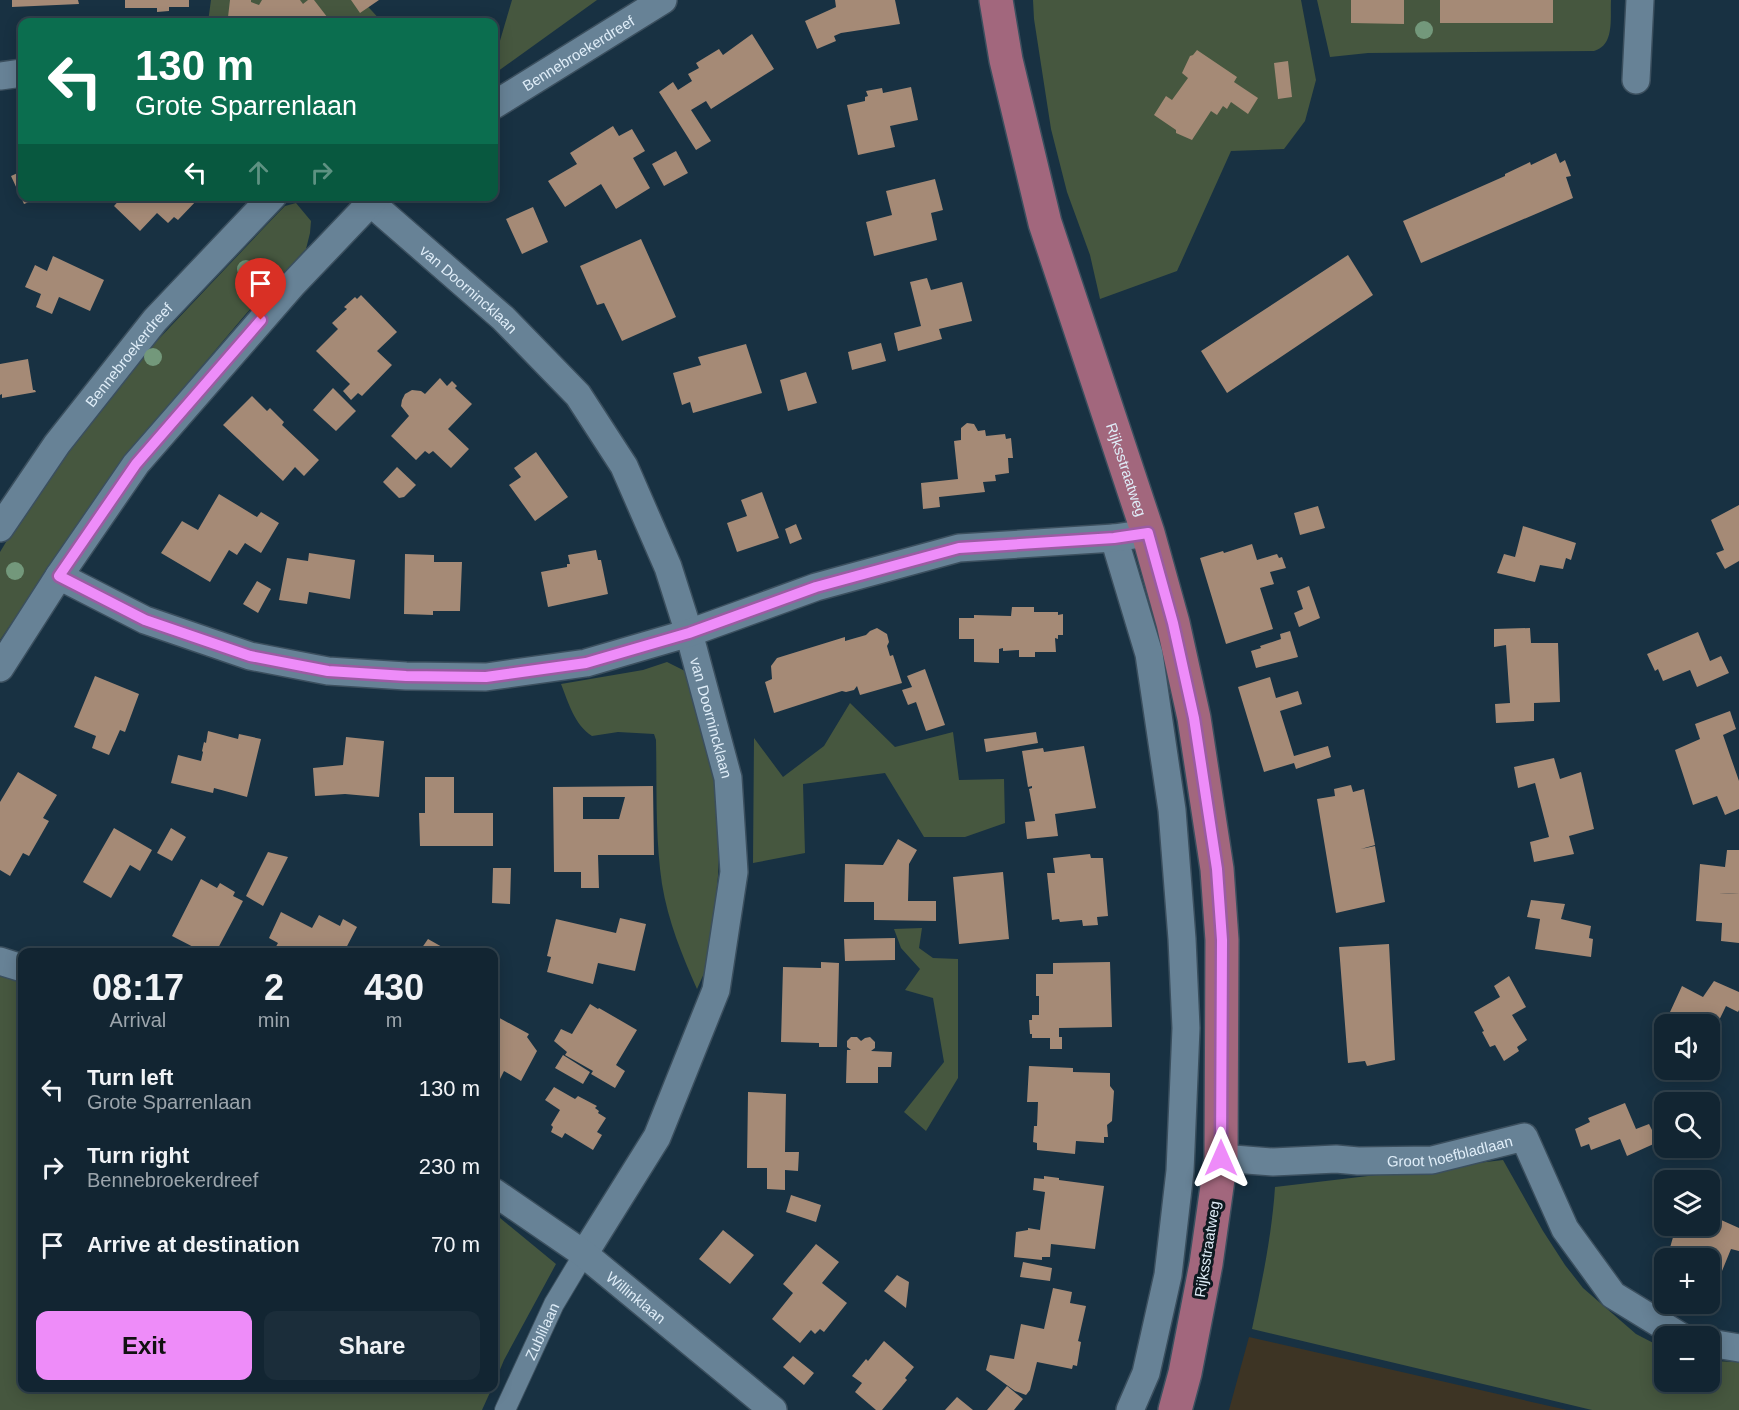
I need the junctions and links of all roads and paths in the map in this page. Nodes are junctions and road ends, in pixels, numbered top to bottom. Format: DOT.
graph roads {
  1 [pos="663,0"];
  2 [pos="996,0"];
  3 [pos="1640,0"];
  4 [pos="18,74"];
  5 [pos="0,76"];
  6 [pos="1636,80"];
  7 [pos="498,103"];
  8 [pos="268,201"];
  9 [pos="367,201"];
  10 [pos="373,201"];
  11 [pos="0,528"];
  12 [pos="1148,533"];
  13 [pos="1114,538"];
  14 [pos="59,576"];
  15 [pos="689,633"];
  16 [pos="0,668"];
  17 [pos="0,961"];
  18 [pos="18,967"];
  19 [pos="1221,1158"];
  20 [pos="498,1195"];
  21 [pos="584,1254"];
  22 [pos="1664,1326"];
  23 [pos="1720,1345"];
  24 [pos="1739,1348"];
  25 [pos="505,1410"];
  26 [pos="773,1410"];
  27 [pos="1130,1410"];
  28 [pos="1175,1410"];
  1 -- 7 [label="street, Bennebroekerdreef"];
  2 -- 12 [label="main road, Rijksstraatweg"];
  3 -- 6 [label="street"];
  4 -- 5 [label="street"];
  8 -- 11 [label="street, Bennebroekerdreef"];
  9 -- 14 [label="street"];
  10 -- 15 [label="street, van Doornincklaan"];
  12 -- 13 [label="street"];
  12 -- 19 [label="main road, Rijksstraatweg"];
  13 -- 15 [label="street"];
  13 -- 27 [label="street"];
  14 -- 15 [label="street"];
  14 -- 16 [label="street"];
  15 -- 21 [label="street, van Doornincklaan"];
  17 -- 18 [label="street"];
  19 -- 22 [label="street, Groot hoefbladlaan"];
  19 -- 28 [label="main road, Rijksstraatweg"];
  20 -- 21 [label="street, Willinklaan"];
  21 -- 25 [label="street, Zublilaan"];
  21 -- 26 [label="street, Willinklaan"];
  23 -- 24 [label="street"];
}
